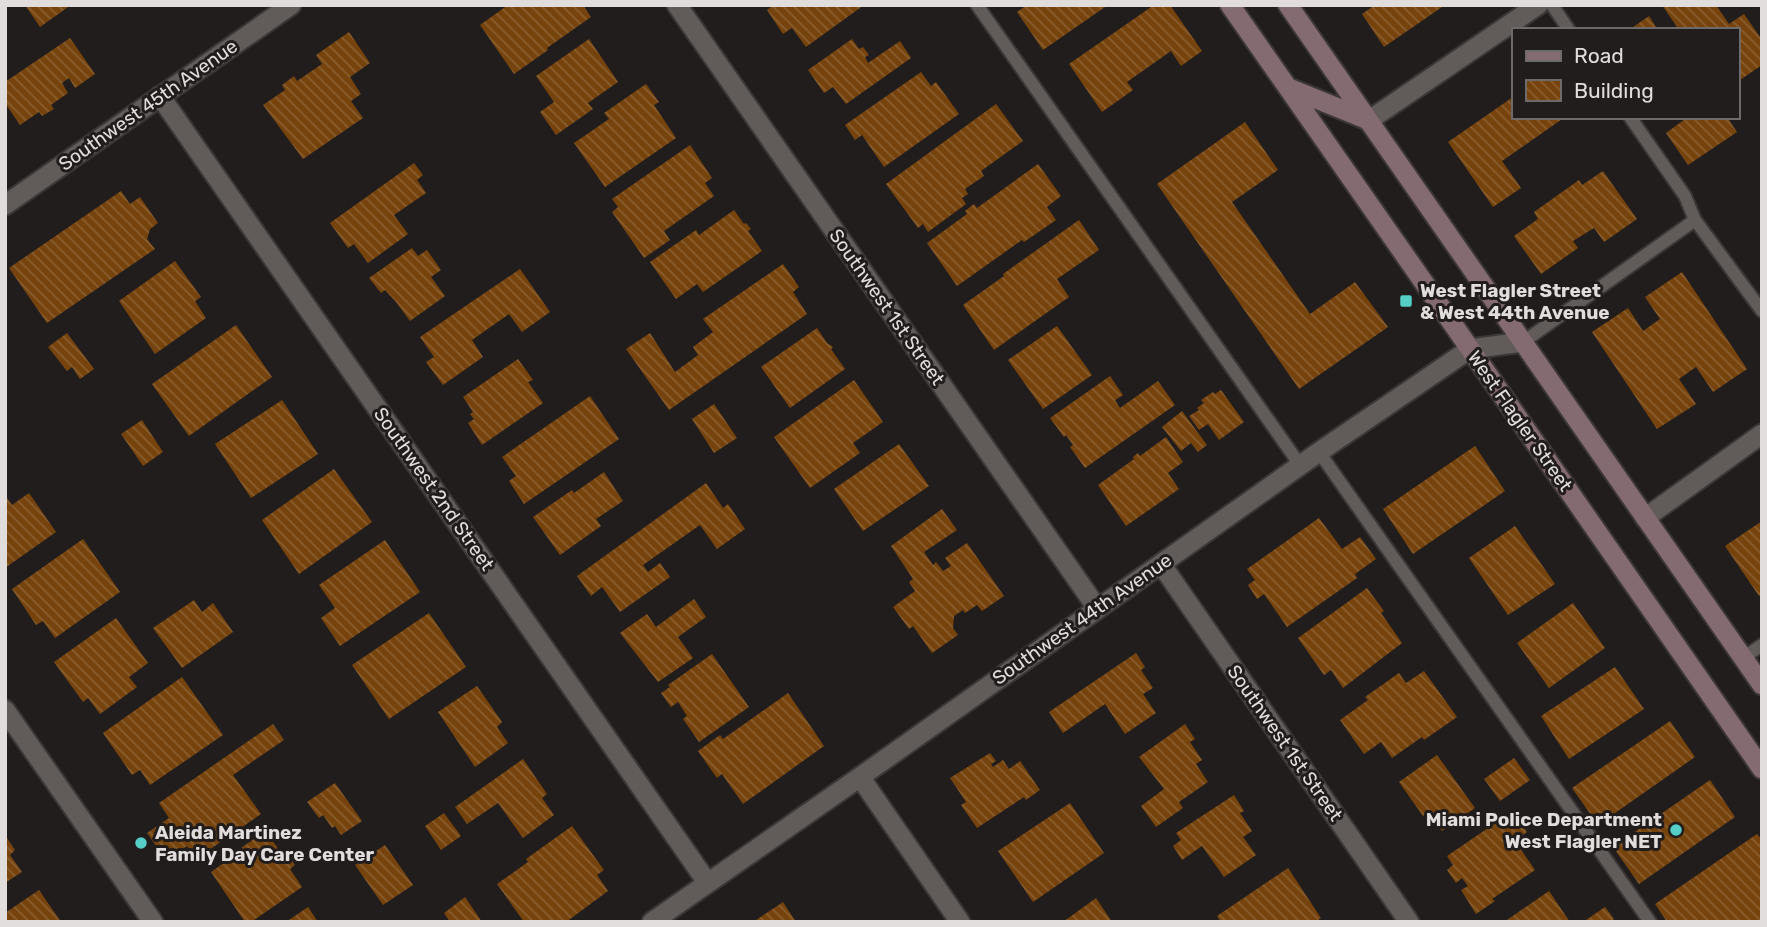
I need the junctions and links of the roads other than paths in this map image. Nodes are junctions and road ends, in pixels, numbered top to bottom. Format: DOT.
graph roads {
  1 [pos="291,5"];
  2 [pos="677,5"];
  3 [pos="977,5"];
  4 [pos="1230,5"];
  5 [pos="1288,5"];
  6 [pos="1538,5"];
  7 [pos="1552,5"];
  8 [pos="1568,28"];
  9 [pos="1288,87"];
  10 [pos="160,96"];
  11 [pos="1631,119"];
  12 [pos="1368,121"];
  13 [pos="5,205"];
  14 [pos="1695,220"];
  15 [pos="1762,311"];
  16 [pos="1523,342"];
  17 [pos="1471,349"];
  18 [pos="1762,434"];
  19 [pos="1319,452"];
  20 [pos="1300,465"];
  21 [pos="1645,518"];
  22 [pos="1161,564"];
  23 [pos="1097,608"];
  24 [pos="1762,645"];
  25 [pos="1743,658"];
  26 [pos="1762,685"];
  27 [pos="5,710"];
  28 [pos="1762,769"];
  29 [pos="860,777"];
  30 [pos="708,882"];
  31 [pos="153,922"];
  32 [pos="652,922"];
  33 [pos="960,922"];
  34 [pos="1409,922"];
  35 [pos="1650,922"];
  1 -- 10 [label="street, Southwest 45th Avenue"];
  2 -- 23 [label="street, Southwest 1st Street"];
  3 -- 20 [label="lane"];
  4 -- 9 [label="main road, West Flagler Street"];
  5 -- 12 [label="main road"];
  6 -- 12 [label="street"];
  7 -- 8 [label="lane"];
  9 -- 12 [label="main road"];
  9 -- 17 [label="main road, West Flagler Street"];
  10 -- 13 [label="street, Southwest 45th Avenue"];
  10 -- 30 [label="street, Southwest 2nd Street"];
  11 -- 14 [label="lane"];
  12 -- 16 [label="main road"];
  14 -- 15 [label="lane"];
  14 -- 16 [label="lane"];
  16 -- 17 [label="street, Southwest 44th Avenue"];
  16 -- 21 [label="main road"];
  17 -- 19 [label="street, Southwest 44th Avenue"];
  17 -- 28 [label="main road, West Flagler Street"];
  18 -- 21 [label="street"];
  19 -- 20 [label="street, Southwest 44th Avenue"];
  19 -- 35 [label="lane"];
  20 -- 22 [label="street, Southwest 44th Avenue"];
  21 -- 25 [label="main road"];
  22 -- 23 [label="street, Southwest 44th Avenue"];
  22 -- 34 [label="street, Southwest 1st Street"];
  23 -- 29 [label="street, Southwest 44th Avenue"];
  24 -- 25 [label="lane"];
  25 -- 26 [label="main road"];
  27 -- 31 [label="street"];
  29 -- 30 [label="street, Southwest 44th Avenue"];
  29 -- 33 [label="street"];
  30 -- 32 [label="street, Southwest 44th Avenue"];
}
